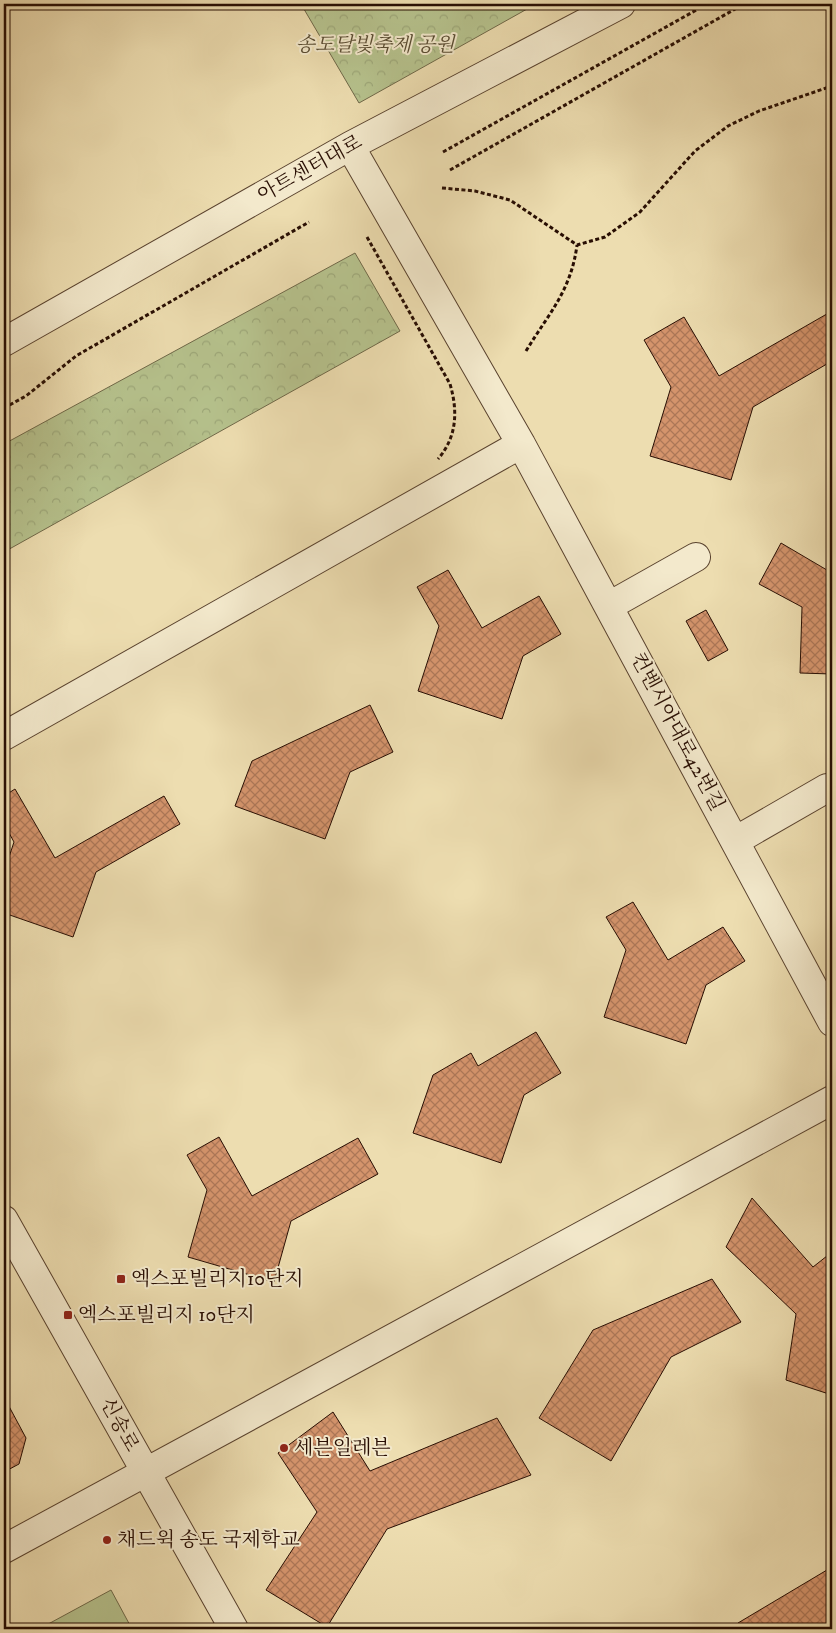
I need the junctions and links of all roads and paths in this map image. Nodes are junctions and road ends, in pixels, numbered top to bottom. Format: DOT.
graph roads {
  1 [pos="621,4"];
  2 [pos="708,4"];
  3 [pos="744,4"];
  4 [pos="832,86"];
  5 [pos="350,146"];
  6 [pos="443,152"];
  7 [pos="450,170"];
  8 [pos="442,188"];
  9 [pos="309,222"];
  10 [pos="367,237"];
  11 [pos="578,245"];
  12 [pos="4,342"];
  13 [pos="526,351"];
  14 [pos="4,408"];
  15 [pos="521,444"];
  16 [pos="435,462"];
  17 [pos="696,557"];
  18 [pos="609,606"];
  19 [pos="4,736"];
  20 [pos="827,788"];
  21 [pos="736,841"];
  22 [pos="832,1022"];
  23 [pos="832,1100"];
  24 [pos="4,1220"];
  25 [pos="145,1472"];
  26 [pos="4,1549"];
  27 [pos="234,1629"];
  1 -- 5 [label="street, 아트센터대로"];
  2 -- 6 [label="path"];
  3 -- 7 [label="path"];
  4 -- 11 [label="path"];
  5 -- 12 [label="street, 아트센터대로"];
  5 -- 15 [label="street, 컨벤시아대로42번길"];
  8 -- 11 [label="path"];
  9 -- 14 [label="path"];
  10 -- 16 [label="path"];
  11 -- 13 [label="path"];
  15 -- 18 [label="street, 컨벤시아대로42번길"];
  15 -- 19 [label="street"];
  17 -- 18 [label="street"];
  18 -- 21 [label="street, 컨벤시아대로42번길"];
  20 -- 21 [label="street"];
  21 -- 22 [label="street, 컨벤시아대로42번길"];
  23 -- 25 [label="street"];
  24 -- 25 [label="street, 신송로"];
  25 -- 26 [label="street"];
  25 -- 27 [label="street, 신송로"];
}
